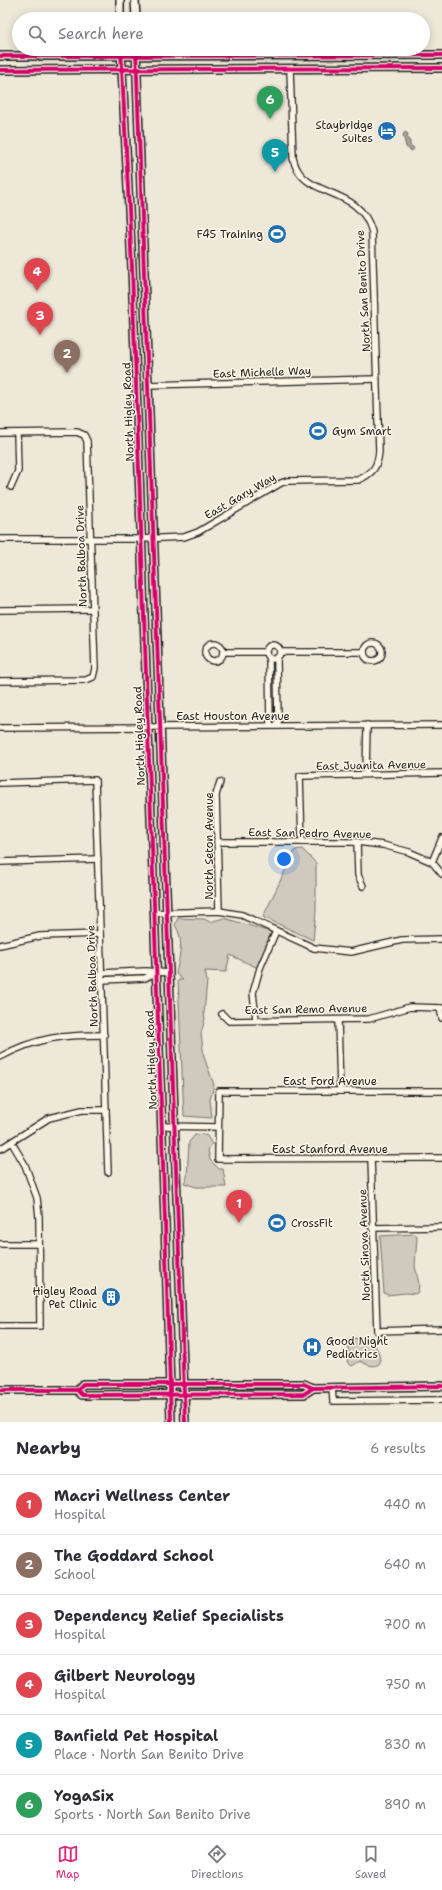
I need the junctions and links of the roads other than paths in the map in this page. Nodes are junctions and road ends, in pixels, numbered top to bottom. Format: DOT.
graph roads {
  1 [pos="120,0"];
  2 [pos="135,0"];
  3 [pos="120,12"];
  4 [pos="136,12"];
  5 [pos="430,55"];
  6 [pos="442,55"];
  7 [pos="0,56"];
  8 [pos="12,56"];
  9 [pos="121,56"];
  10 [pos="137,56"];
  11 [pos="290,56"];
  12 [pos="442,68"];
  13 [pos="290,69"];
  14 [pos="0,70"];
  15 [pos="122,70"];
  16 [pos="137,70"];
  17 [pos="143,222"];
  18 [pos="129,223"];
  19 [pos="376,379"];
  20 [pos="136,385"];
  21 [pos="148,385"];
  22 [pos="0,433"];
  23 [pos="18,433"];
  24 [pos="368,476"];
  25 [pos="11,487"];
  26 [pos="0,539"];
  27 [pos="91,539"];
  28 [pos="147,539"];
  29 [pos="92,609"];
  30 [pos="0,610"];
  31 [pos="222,652"];
  32 [pos="265,652"];
  33 [pos="280,652"];
  34 [pos="364,652"];
  35 [pos="277,658"];
  36 [pos="269,659"];
  37 [pos="0,681"];
  38 [pos="367,725"];
  39 [pos="442,725"];
  40 [pos="148,726"];
  41 [pos="160,726"];
  42 [pos="270,726"];
  43 [pos="278,726"];
  44 [pos="0,728"];
  45 [pos="442,773"];
  46 [pos="366,774"];
  47 [pos="220,782"];
  48 [pos="0,783"];
  49 [pos="442,838"];
  50 [pos="217,842"];
  51 [pos="302,842"];
  52 [pos="357,842"];
  53 [pos="98,859"];
  54 [pos="0,862"];
  55 [pos="432,862"];
  56 [pos="442,874"];
  57 [pos="363,886"];
  58 [pos="219,911"];
  59 [pos="154,912"];
  60 [pos="167,912"];
  61 [pos="276,931"];
  62 [pos="100,934"];
  63 [pos="442,939"];
  64 [pos="0,945"];
  65 [pos="102,973"];
  66 [pos="156,973"];
  67 [pos="169,973"];
  68 [pos="102,980"];
  69 [pos="441,1008"];
  70 [pos="222,1014"];
  71 [pos="442,1018"];
  72 [pos="256,1019"];
  73 [pos="338,1020"];
  74 [pos="104,1035"];
  75 [pos="0,1057"];
  76 [pos="340,1091"];
  77 [pos="442,1091"];
  78 [pos="106,1110"];
  79 [pos="162,1126"];
  80 [pos="175,1126"];
  81 [pos="218,1127"];
  82 [pos="12,1143"];
  83 [pos="0,1149"];
  84 [pos="371,1158"];
  85 [pos="442,1158"];
  86 [pos="108,1172"];
  87 [pos="165,1220"];
  88 [pos="178,1220"];
  89 [pos="442,1227"];
  90 [pos="372,1228"];
  91 [pos="0,1244"];
  92 [pos="39,1244"];
  93 [pos="0,1326"];
  94 [pos="442,1330"];
  95 [pos="169,1384"];
  96 [pos="184,1384"];
  97 [pos="442,1386"];
  98 [pos="313,1388"];
  99 [pos="332,1388"];
  100 [pos="0,1390"];
  101 [pos="77,1390"];
  102 [pos="184,1394"];
  103 [pos="169,1395"];
  104 [pos="442,1400"];
  105 [pos="171,1422"];
  106 [pos="185,1422"];
  1 -- 3 [label="main road"];
  2 -- 4 [label="main road"];
  5 -- 6 [label="main road"];
  7 -- 8 [label="main road"];
  9 -- 15 [label="main road, North Higley Road"];
  10 -- 16 [label="main road, North Higley Road"];
  11 -- 13 [label="main road"];
  12 -- 13 [label="main road"];
  13 -- 16 [label="main road"];
  13 -- 19 [label="street, North San Benito Drive"];
  14 -- 15 [label="main road"];
  15 -- 16 [label="main road"];
  15 -- 18 [label="main road, North Higley Road"];
  16 -- 17 [label="main road, North Higley Road"];
  17 -- 18 [label="main road"];
  17 -- 21 [label="main road, North Higley Road"];
  18 -- 20 [label="main road, North Higley Road"];
  19 -- 21 [label="street, East Michelle Way"];
  19 -- 24 [label="street, North San Benito Drive"];
  20 -- 21 [label="main road"];
  20 -- 28 [label="main road, North Higley Road"];
  21 -- 28 [label="main road, North Higley Road"];
  22 -- 23 [label="street"];
  23 -- 25 [label="street"];
  23 -- 27 [label="street, North Balboa Drive"];
  24 -- 28 [label="street, East Gary Way"];
  26 -- 27 [label="street, East Gary Way"];
  27 -- 28 [label="street, East Gary Way"];
  27 -- 29 [label="street, North Balboa Drive"];
  28 -- 40 [label="main road, North Higley Road"];
  28 -- 41 [label="main road, North Higley Road"];
  29 -- 30 [label="street"];
  29 -- 37 [label="street, North Balboa Drive"];
  31 -- 32 [label="street"];
  32 -- 33 [label="street"];
  32 -- 36 [label="street"];
  33 -- 34 [label="street"];
  33 -- 35 [label="street"];
  35 -- 36 [label="street"];
  35 -- 43 [label="street"];
  36 -- 42 [label="street"];
  38 -- 39 [label="street, East Houston Avenue"];
  38 -- 43 [label="street, East Houston Avenue"];
  38 -- 46 [label="street"];
  40 -- 41 [label="street, East Houston Avenue"];
  40 -- 44 [label="street, East Houston Avenue"];
  40 -- 59 [label="main road, North Higley Road"];
  41 -- 42 [label="street, East Houston Avenue"];
  41 -- 60 [label="main road, North Higley Road"];
  42 -- 43 [label="street, East Houston Avenue"];
  45 -- 46 [label="street, East Juanita Avenue"];
  46 -- 51 [label="street, East Juanita Avenue"];
  47 -- 50 [label="street, North Seton Avenue"];
  48 -- 53 [label="street, North Balboa Drive"];
  49 -- 55 [label="street"];
  50 -- 51 [label="street, East San Pedro Avenue"];
  50 -- 58 [label="street, North Seton Avenue"];
  51 -- 52 [label="street, East San Pedro Avenue"];
  52 -- 55 [label="street, East San Pedro Avenue"];
  52 -- 57 [label="street"];
  53 -- 54 [label="street"];
  53 -- 62 [label="street, North Balboa Drive"];
  55 -- 56 [label="street, East San Pedro Avenue"];
  58 -- 60 [label="street"];
  58 -- 61 [label="street"];
  59 -- 60 [label="street"];
  59 -- 66 [label="main road, North Higley Road"];
  60 -- 67 [label="main road, North Higley Road"];
  61 -- 63 [label="street"];
  61 -- 72 [label="street"];
  62 -- 64 [label="street"];
  62 -- 65 [label="street, North Balboa Drive"];
  65 -- 66 [label="street"];
  65 -- 68 [label="street, North Balboa Drive"];
  66 -- 67 [label="street"];
  66 -- 68 [label="street"];
  66 -- 79 [label="main road, North Higley Road"];
  67 -- 80 [label="main road, North Higley Road"];
  68 -- 74 [label="street, North Balboa Drive"];
  69 -- 71 [label="street, East San Remo Avenue"];
  69 -- 73 [label="street, East San Remo Avenue"];
  70 -- 72 [label="street, East San Remo Avenue"];
  72 -- 73 [label="street, East San Remo Avenue"];
  73 -- 76 [label="street"];
  74 -- 75 [label="street"];
  74 -- 78 [label="street, North Balboa Drive"];
  76 -- 77 [label="street, East Ford Avenue"];
  76 -- 81 [label="street, East Ford Avenue"];
  78 -- 82 [label="street"];
  78 -- 86 [label="street, North Balboa Drive"];
  79 -- 80 [label="street"];
  79 -- 87 [label="main road, North Higley Road"];
  80 -- 81 [label="street"];
  80 -- 88 [label="main road, North Higley Road"];
  81 -- 84 [label="street, East Stanford Avenue"];
  82 -- 83 [label="street"];
  82 -- 92 [label="street"];
  84 -- 85 [label="street, East Stanford Avenue"];
  84 -- 90 [label="street, North Sinova Avenue"];
  87 -- 88 [label="main road"];
  87 -- 95 [label="main road, North Higley Road"];
  88 -- 96 [label="main road, North Higley Road"];
  89 -- 90 [label="street"];
  90 -- 94 [label="street, North Sinova Avenue"];
  91 -- 92 [label="street"];
  92 -- 93 [label="street"];
  95 -- 96 [label="main road"];
  95 -- 101 [label="main road"];
  95 -- 103 [label="main road, North Higley Road"];
  96 -- 98 [label="main road"];
  96 -- 102 [label="main road, North Higley Road"];
  97 -- 99 [label="main road"];
  98 -- 99 [label="main road"];
  98 -- 102 [label="main road"];
  99 -- 104 [label="street"];
  100 -- 101 [label="main road"];
  101 -- 103 [label="main road"];
  102 -- 103 [label="main road"];
  102 -- 106 [label="main road, North Higley Road"];
  103 -- 105 [label="main road, North Higley Road"];
}
